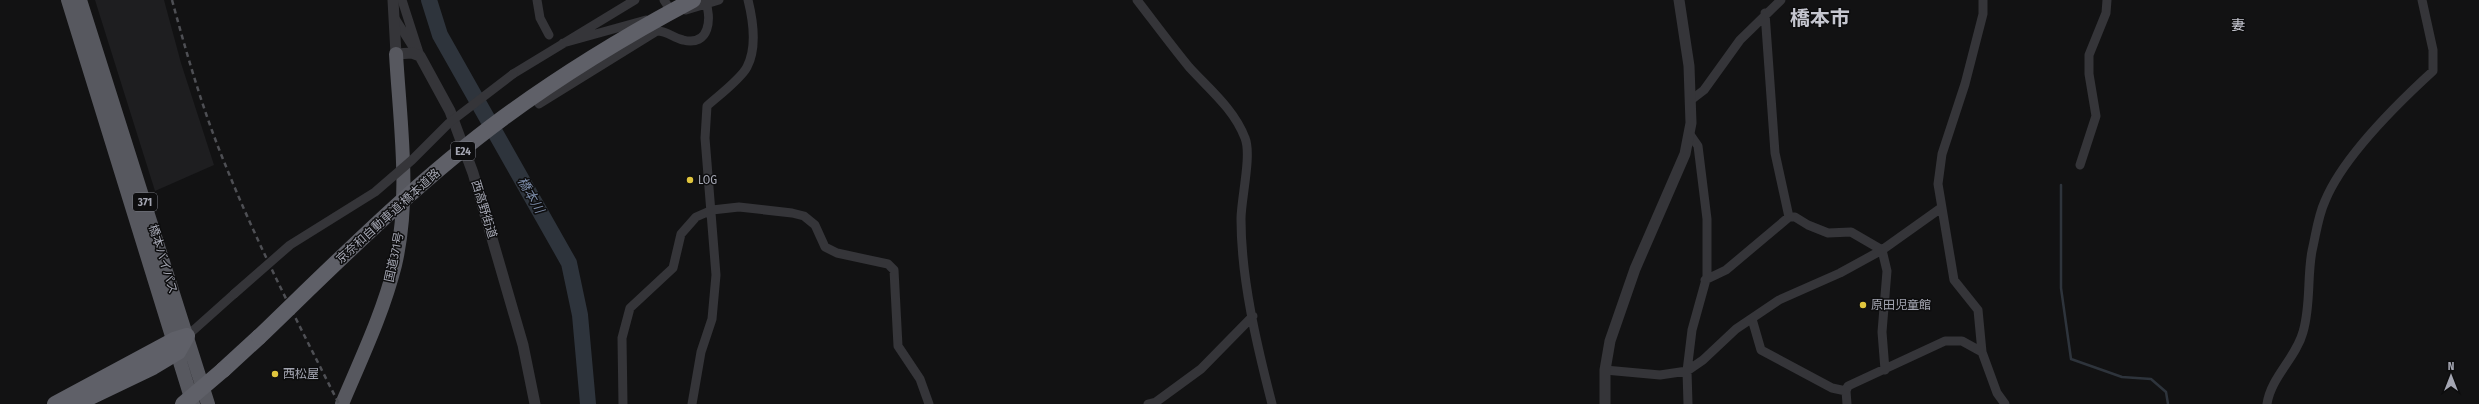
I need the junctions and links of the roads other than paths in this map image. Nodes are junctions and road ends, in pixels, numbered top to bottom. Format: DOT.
graph roads {
  1 [pos="68,0"];
  2 [pos="80,0"];
  3 [pos="393,0"];
  4 [pos="402,0"];
  5 [pos="537,0"];
  6 [pos="635,0"];
  7 [pos="664,0"];
  8 [pos="719,0"];
  9 [pos="748,0"];
  10 [pos="1137,0"];
  11 [pos="1679,0"];
  12 [pos="1781,0"];
  13 [pos="1983,0"];
  14 [pos="2107,0"];
  15 [pos="2422,0"];
  16 [pos="701,1"];
  17 [pos="1765,13"];
  18 [pos="673,14"];
  19 [pos="394,17"];
  20 [pos="549,35"];
  21 [pos="563,43"];
  22 [pos="396,54"];
  23 [pos="420,56"];
  24 [pos="1691,100"];
  25 [pos="540,104"];
  26 [pos="1689,133"];
  27 [pos="2080,165"];
  28 [pos="1941,208"];
  29 [pos="712,210"];
  30 [pos="1788,217"];
  31 [pos="1882,250"];
  32 [pos="1705,280"];
  33 [pos="1253,316"];
  34 [pos="1752,318"];
  35 [pos="180,343"];
  36 [pos="1982,352"];
  37 [pos="1605,370"];
  38 [pos="1885,370"];
  39 [pos="1687,371"];
  40 [pos="1846,391"];
  41 [pos="55,404"];
  42 [pos="74,404"];
  43 [pos="183,404"];
  44 [pos="194,404"];
  45 [pos="208,404"];
  46 [pos="342,404"];
  47 [pos="535,404"];
  48 [pos="624,404"];
  49 [pos="692,404"];
  50 [pos="929,404"];
  51 [pos="1148,404"];
  52 [pos="1272,404"];
  53 [pos="1605,404"];
  54 [pos="1688,404"];
  55 [pos="1847,404"];
  56 [pos="2005,404"];
  57 [pos="2268,404"];
  1 -- 35 [label="highway, 橋本バイパス / 371"];
  2 -- 35 [label="highway, 橋本バイパス / 371"];
  3 -- 19 [label="street"];
  4 -- 23 [label="street, 西高野街道"];
  5 -- 20 [label="street"];
  6 -- 21 [label="street"];
  7 -- 18 [label="street"];
  8 -- 16 [label="street"];
  9 -- 29 [label="street"];
  10 -- 33 [label="street"];
  11 -- 24 [label="street"];
  12 -- 17 [label="street"];
  13 -- 28 [label="street"];
  14 -- 27 [label="street"];
  15 -- 57 [label="street"];
  16 -- 18 [label="street"];
  16 -- 25 [label="street"];
  16 -- 43 [label="highway, 京奈和自動車道;橋本道路 / E24, bridge"];
  17 -- 24 [label="street"];
  17 -- 30 [label="street"];
  18 -- 21 [label="street"];
  19 -- 22 [label="street"];
  19 -- 23 [label="street"];
  21 -- 35 [label="street, bridge"];
  22 -- 23 [label="street"];
  22 -- 46 [label="highway, 国道371号, bridge"];
  23 -- 47 [label="street, 西高野街道"];
  24 -- 26 [label="street"];
  26 -- 32 [label="street"];
  26 -- 37 [label="street"];
  28 -- 31 [label="street"];
  28 -- 36 [label="street"];
  29 -- 48 [label="street"];
  29 -- 49 [label="street"];
  29 -- 50 [label="street"];
  30 -- 31 [label="street"];
  30 -- 32 [label="street"];
  31 -- 34 [label="street"];
  31 -- 38 [label="street"];
  32 -- 39 [label="street"];
  33 -- 51 [label="street"];
  33 -- 52 [label="street"];
  34 -- 39 [label="street"];
  34 -- 40 [label="street"];
  35 -- 41 [label="highway"];
  35 -- 42 [label="highway"];
  35 -- 44 [label="highway, 橋本バイパス / 371"];
  35 -- 45 [label="highway, 橋本バイパス / 371"];
  36 -- 38 [label="street"];
  36 -- 56 [label="street"];
  37 -- 39 [label="street"];
  37 -- 53 [label="street"];
  38 -- 40 [label="street"];
  39 -- 54 [label="street"];
  40 -- 55 [label="street"];
}
